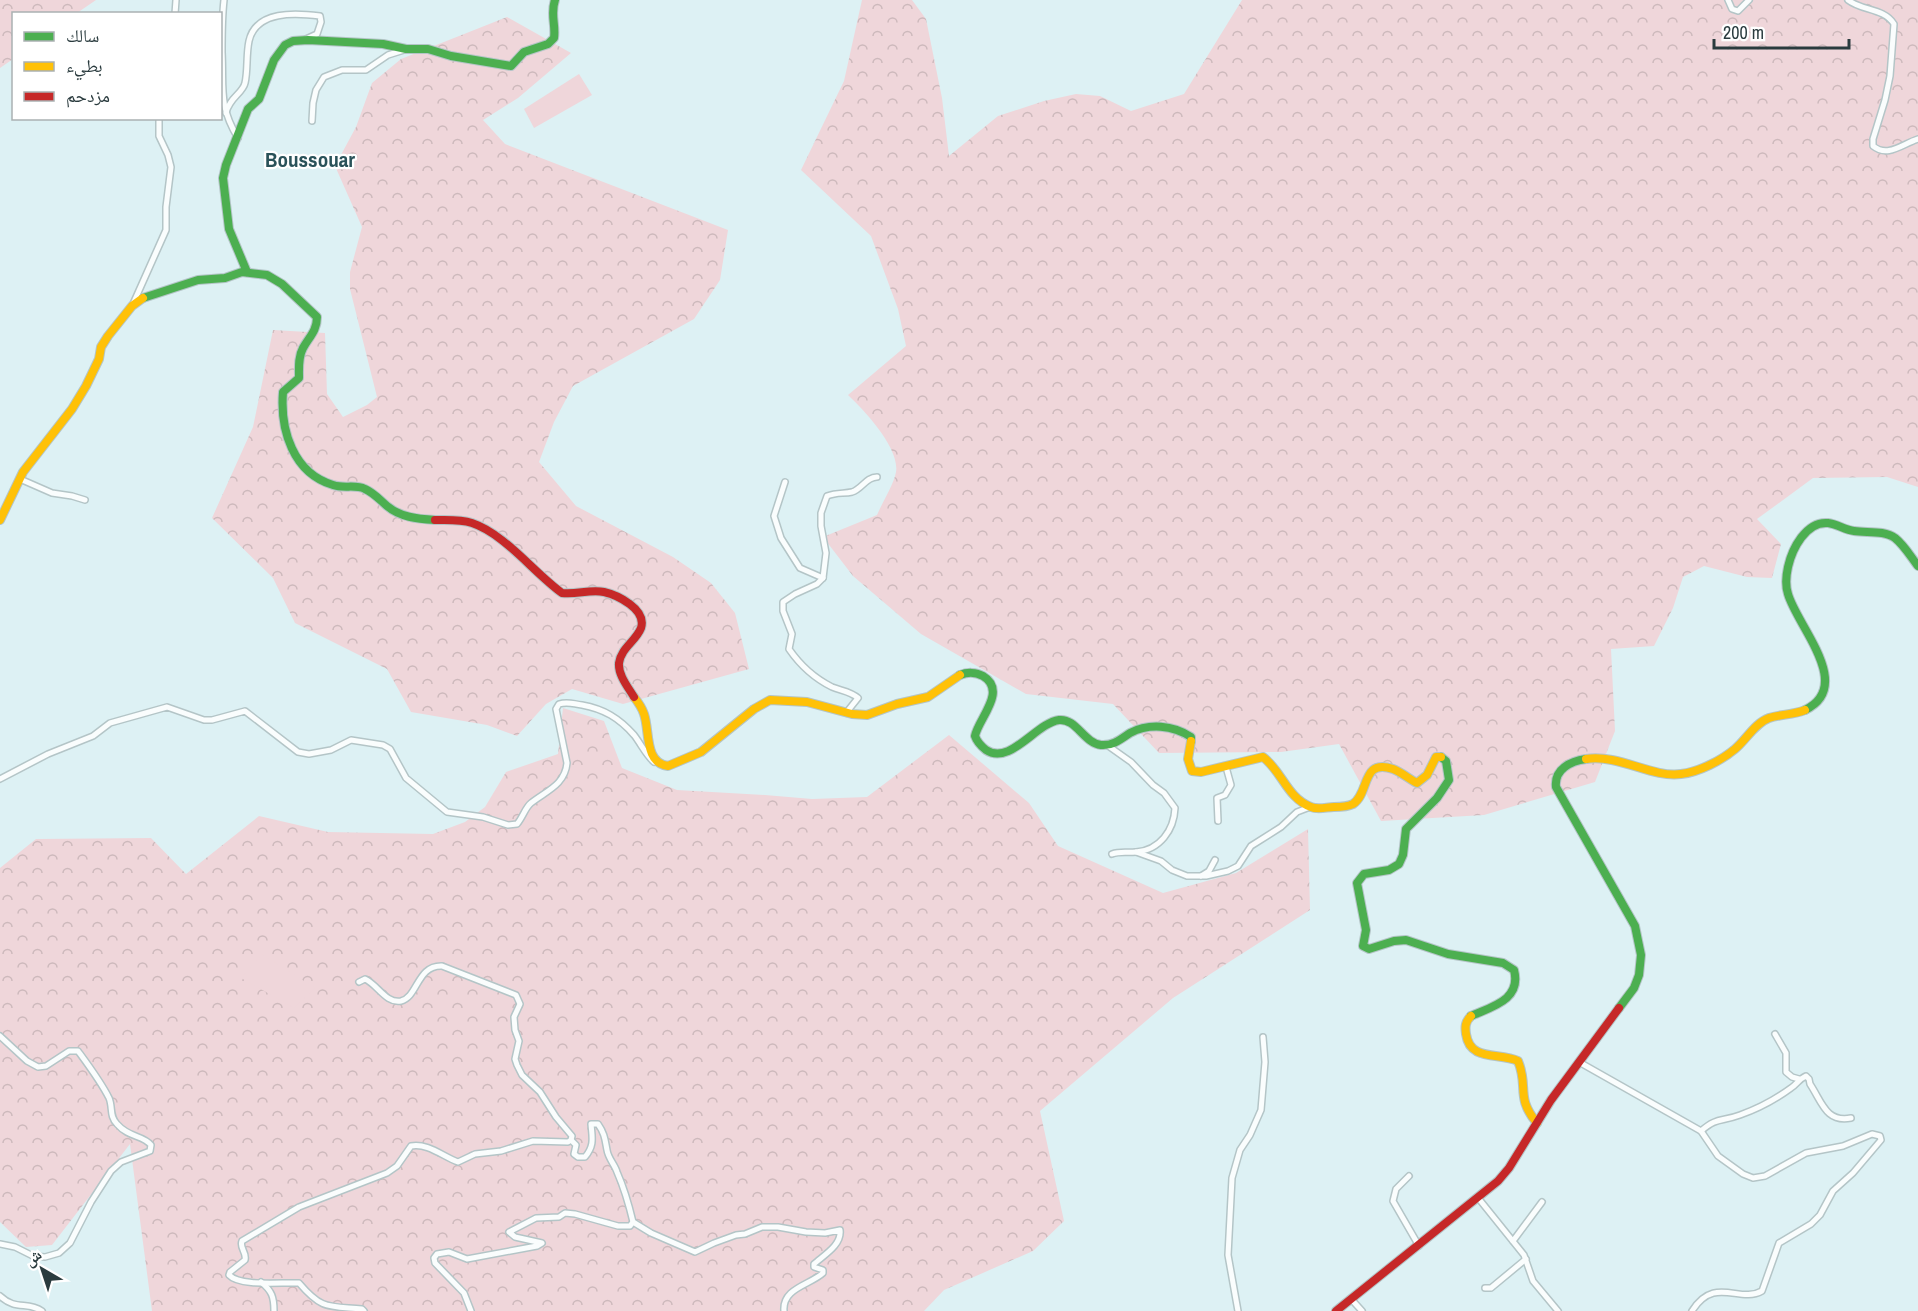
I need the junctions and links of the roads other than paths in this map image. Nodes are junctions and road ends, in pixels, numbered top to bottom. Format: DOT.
graph roads {
  1 [pos="224,0"];
  2 [pos="555,0"];
  3 [pos="1728,0"];
  4 [pos="1749,0"];
  5 [pos="1848,0"];
  6 [pos="222,25"];
  7 [pos="302,40"];
  8 [pos="406,49"];
  9 [pos="222,70"];
  10 [pos="226,113"];
  11 [pos="159,120"];
  12 [pos="312,121"];
  13 [pos="238,138"];
  14 [pos="1918,139"];
  15 [pos="247,272"];
  16 [pos="132,306"];
  17 [pos="877,477"];
  18 [pos="20,479"];
  19 [pos="785,482"];
  20 [pos="84,500"];
  21 [pos="0,520"];
  22 [pos="1918,566"];
  23 [pos="823,578"];
  24 [pos="846,713"];
  25 [pos="1107,745"];
  26 [pos="661,765"];
  27 [pos="1226,767"];
  28 [pos="0,779"];
  29 [pos="1310,807"];
  30 [pos="1218,821"];
  31 [pos="1136,852"];
  32 [pos="1112,854"];
  33 [pos="1215,860"];
  34 [pos="1200,876"];
  35 [pos="359,982"];
  36 [pos="1775,1034"];
  37 [pos="0,1036"];
  38 [pos="1263,1037"];
  39 [pos="1579,1062"];
  40 [pos="1799,1079"];
  41 [pos="1851,1119"];
  42 [pos="1537,1123"];
  43 [pos="1701,1131"];
  44 [pos="572,1140"];
  45 [pos="1409,1176"];
  46 [pos="1479,1199"];
  47 [pos="1542,1202"];
  48 [pos="633,1222"];
  49 [pos="1513,1241"];
  50 [pos="0,1244"];
  51 [pos="1419,1246"];
  52 [pos="1526,1259"];
  53 [pos="261,1282"];
  54 [pos="1485,1288"];
  55 [pos="0,1296"];
  56 [pos="1352,1299"];
  57 [pos="42,1311"];
  58 [pos="274,1311"];
  59 [pos="364,1311"];
  60 [pos="471,1311"];
  61 [pos="784,1311"];
  62 [pos="1238,1311"];
  63 [pos="1336,1311"];
  64 [pos="1362,1311"];
  65 [pos="1558,1311"];
  66 [pos="1692,1311"];
  1 -- 6 [label="street"];
  2 -- 8 [label="street"];
  3 -- 4 [label="street"];
  5 -- 14 [label="street"];
  7 -- 8 [label="street"];
  7 -- 10 [label="street"];
  7 -- 13 [label="street"];
  8 -- 12 [label="street"];
  9 -- 10 [label="street"];
  10 -- 13 [label="street"];
  11 -- 16 [label="street"];
  13 -- 15 [label="street"];
  15 -- 16 [label="street"];
  15 -- 26 [label="street"];
  16 -- 18 [label="street"];
  17 -- 23 [label="street"];
  18 -- 20 [label="street"];
  18 -- 21 [label="street"];
  19 -- 23 [label="street"];
  22 -- 39 [label="street"];
  23 -- 24 [label="street"];
  24 -- 25 [label="street"];
  24 -- 26 [label="street"];
  25 -- 27 [label="street"];
  25 -- 31 [label="street"];
  26 -- 28 [label="street"];
  27 -- 29 [label="street"];
  27 -- 30 [label="street"];
  29 -- 34 [label="street"];
  29 -- 42 [label="street"];
  31 -- 32 [label="street"];
  31 -- 34 [label="street"];
  33 -- 34 [label="street"];
  35 -- 44 [label="street"];
  36 -- 40 [label="street"];
  37 -- 50 [label="street"];
  38 -- 62 [label="street"];
  39 -- 42 [label="street"];
  39 -- 43 [label="street"];
  40 -- 41 [label="street"];
  40 -- 43 [label="street"];
  42 -- 46 [label="street"];
  43 -- 66 [label="street"];
  44 -- 48 [label="street"];
  44 -- 53 [label="street"];
  45 -- 51 [label="street"];
  46 -- 49 [label="street"];
  46 -- 51 [label="street"];
  47 -- 49 [label="street"];
  48 -- 60 [label="street"];
  48 -- 61 [label="street"];
  49 -- 52 [label="street"];
  51 -- 56 [label="street"];
  52 -- 54 [label="street"];
  52 -- 65 [label="street"];
  53 -- 58 [label="street"];
  53 -- 59 [label="street"];
  55 -- 57 [label="street"];
  56 -- 63 [label="street"];
  56 -- 64 [label="street"];
}
